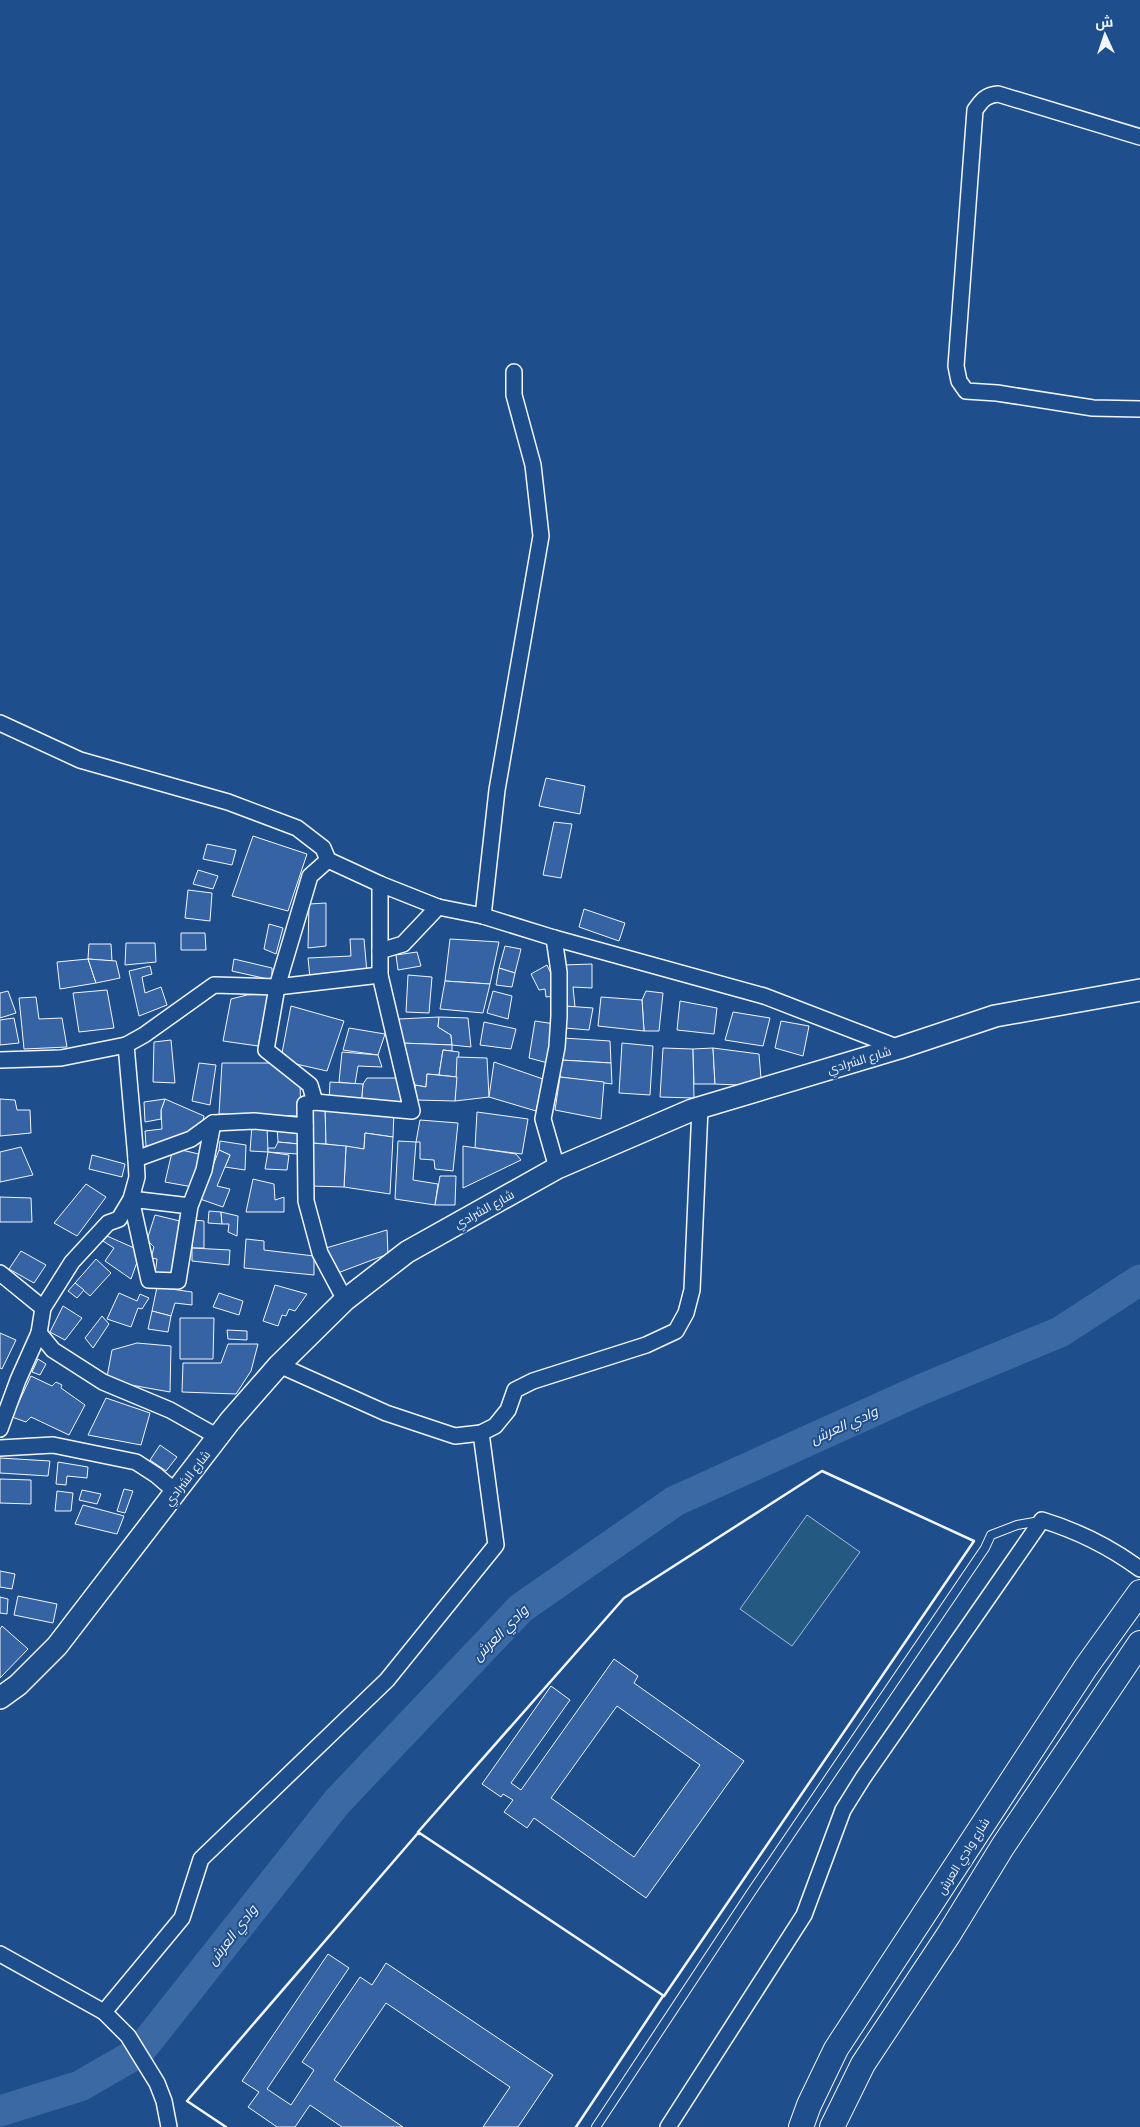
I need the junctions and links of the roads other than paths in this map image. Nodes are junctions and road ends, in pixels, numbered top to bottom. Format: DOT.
graph roads {
  1 [pos="1140,136"];
  2 [pos="514,372"];
  3 [pos="1140,409"];
  4 [pos="0,723"];
  5 [pos="328,860"];
  6 [pos="380,884"];
  7 [pos="438,906"];
  8 [pos="483,916"];
  9 [pos="554,938"];
  10 [pos="380,951"];
  11 [pos="380,974"];
  12 [pos="277,987"];
  13 [pos="1140,990"];
  14 [pos="126,1044"];
  15 [pos="899,1048"];
  16 [pos="0,1060"];
  17 [pos="315,1102"];
  18 [pos="700,1108"];
  19 [pos="213,1123"];
  20 [pos="305,1126"];
  21 [pos="136,1159"];
  22 [pos="557,1168"];
  23 [pos="132,1199"];
  24 [pos="190,1206"];
  25 [pos="0,1273"];
  26 [pos="345,1300"];
  27 [pos="43,1308"];
  28 [pos="39,1333"];
  29 [pos="279,1365"];
  30 [pos="0,1429"];
  31 [pos="481,1434"];
  32 [pos="218,1437"];
  33 [pos="0,1448"];
  34 [pos="176,1492"];
  35 [pos="1042,1520"];
  36 [pos="1140,1569"];
  37 [pos="1140,1592"];
  38 [pos="1140,1643"];
  39 [pos="0,1698"];
  40 [pos="0,1954"];
  41 [pos="104,2012"];
  42 [pos="169,2127"];
  43 [pos="596,2127"];
  44 [pos="668,2127"];
  45 [pos="801,2127"];
  46 [pos="832,2127"];
  1 -- 3 [label="street"];
  2 -- 8 [label="street"];
  4 -- 5 [label="street"];
  5 -- 6 [label="street"];
  5 -- 12 [label="street"];
  6 -- 7 [label="street"];
  6 -- 10 [label="street"];
  7 -- 8 [label="street"];
  7 -- 10 [label="street"];
  8 -- 9 [label="street"];
  9 -- 15 [label="street"];
  9 -- 22 [label="street"];
  10 -- 11 [label="street"];
  11 -- 12 [label="street"];
  11 -- 17 [label="street"];
  12 -- 14 [label="street"];
  12 -- 17 [label="street"];
  13 -- 15 [label="street, شارع الشرادي"];
  14 -- 16 [label="street"];
  14 -- 21 [label="street"];
  15 -- 18 [label="street, شارع الشرادي"];
  17 -- 20 [label="street"];
  18 -- 22 [label="street, شارع الشرادي"];
  18 -- 31 [label="street"];
  19 -- 20 [label="street"];
  19 -- 21 [label="street"];
  19 -- 24 [label="street"];
  20 -- 26 [label="street"];
  21 -- 23 [label="street"];
  22 -- 26 [label="street, شارع الشرادي"];
  23 -- 24 [label="street"];
  23 -- 24 [label="street"];
  23 -- 27 [label="street"];
  25 -- 27 [label="street"];
  26 -- 29 [label="street, شارع الشرادي"];
  27 -- 28 [label="street"];
  28 -- 30 [label="street"];
  28 -- 32 [label="street"];
  29 -- 31 [label="street"];
  29 -- 32 [label="street, شارع الشرادي"];
  31 -- 41 [label="street"];
  32 -- 34 [label="street, شارع الشرادي"];
  33 -- 34 [label="street"];
  34 -- 39 [label="street, شارع الشرادي"];
  35 -- 36 [label="street"];
  35 -- 43 [label="lane"];
  35 -- 44 [label="street"];
  37 -- 45 [label="main road, شارع وادي العرش"];
  38 -- 46 [label="main road"];
  40 -- 41 [label="street"];
  41 -- 42 [label="street"];
}
